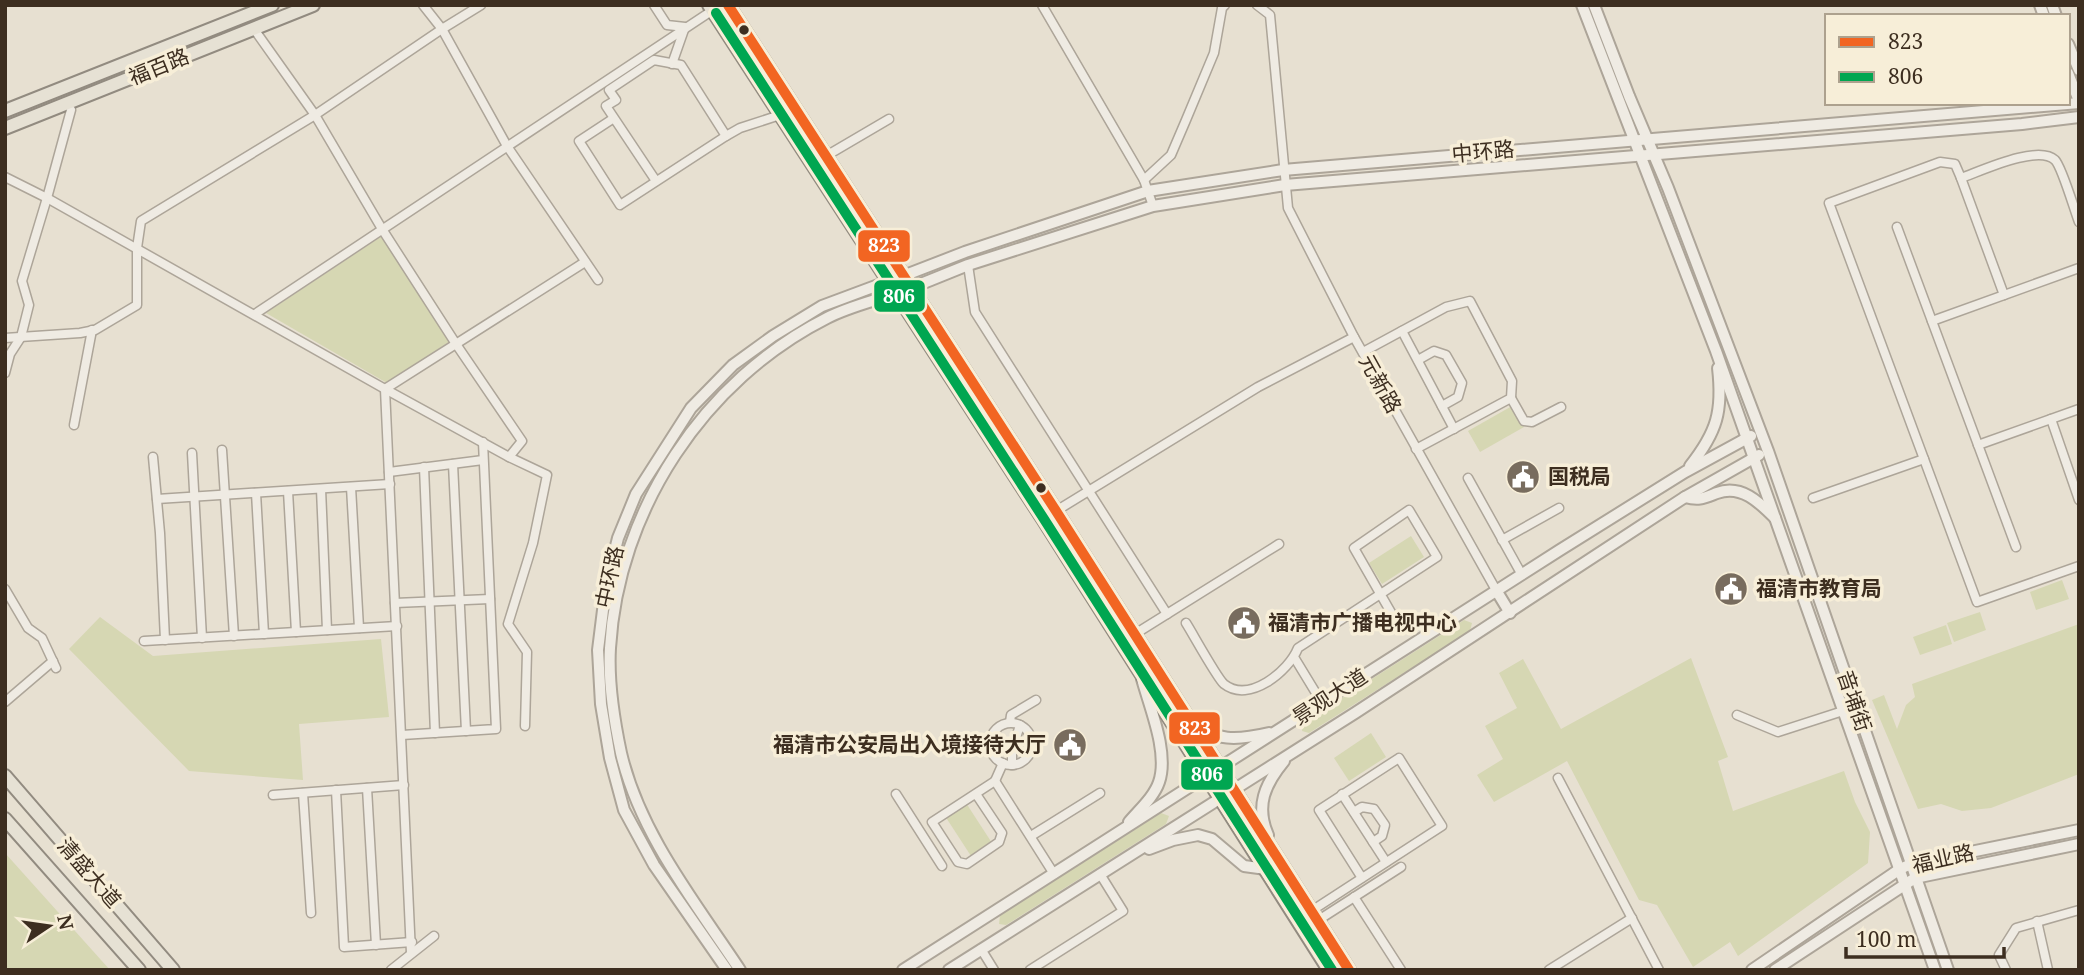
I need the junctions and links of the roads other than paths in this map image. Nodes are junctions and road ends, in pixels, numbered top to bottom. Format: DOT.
graph roads {
  1 [pos="272,5"];
  2 [pos="313,5"];
  3 [pos="423,5"];
  4 [pos="481,5"];
  5 [pos="654,5"];
  6 [pos="728,5"];
  7 [pos="1042,5"];
  8 [pos="1257,5"];
  9 [pos="1582,5"];
  10 [pos="1594,5"];
  11 [pos="1222,6"];
  12 [pos="711,8"];
  13 [pos="685,27"];
  14 [pos="254,29"];
  15 [pos="442,29"];
  16 [pos="2070,49"];
  17 [pos="672,64"];
  18 [pos="2079,70"];
  19 [pos="2070,78"];
  20 [pos="2079,102"];
  21 [pos="2044,105"];
  22 [pos="71,110"];
  23 [pos="5,111"];
  24 [pos="315,115"];
  25 [pos="780,115"];
  26 [pos="2079,117"];
  27 [pos="614,118"];
  28 [pos="889,119"];
  29 [pos="5,128"];
  30 [pos="726,136"];
  31 [pos="1647,139"];
  32 [pos="1634,140"];
  33 [pos="507,146"];
  34 [pos="1653,153"];
  35 [pos="1641,155"];
  36 [pos="825,156"];
  37 [pos="1283,170"];
  38 [pos="5,177"];
  39 [pos="1961,178"];
  40 [pos="656,181"];
  41 [pos="1285,185"];
  42 [pos="1146,186"];
  43 [pos="47,198"];
  44 [pos="1153,206"];
  45 [pos="2079,222"];
  46 [pos="1897,227"];
  47 [pos="382,229"];
  48 [pos="137,248"];
  49 [pos="585,262"];
  50 [pos="968,265"];
  51 [pos="2079,268"];
  52 [pos="903,276"];
  53 [pos="598,280"];
  54 [pos="889,281"];
  55 [pos="911,288"];
  56 [pos="897,293"];
  57 [pos="2004,295"];
  58 [pos="255,314"];
  59 [pos="1932,321"];
  60 [pos="92,330"];
  61 [pos="1402,331"];
  62 [pos="21,337"];
  63 [pos="1354,337"];
  64 [pos="5,338"];
  65 [pos="456,344"];
  66 [pos="1716,351"];
  67 [pos="1363,352"];
  68 [pos="1418,360"];
  69 [pos="5,373"];
  70 [pos="385,389"];
  71 [pos="1511,398"];
  72 [pos="1442,405"];
  73 [pos="1561,407"];
  74 [pos="2079,409"];
  75 [pos="2051,419"];
  76 [pos="74,425"];
  77 [pos="1454,429"];
  78 [pos="1760,433"];
  79 [pos="1748,438"];
  80 [pos="483,442"];
  81 [pos="1978,445"];
  82 [pos="1416,449"];
  83 [pos="222,450"];
  84 [pos="1768,451"];
  85 [pos="192,453"];
  86 [pos="153,457"];
  87 [pos="509,457"];
  88 [pos="1755,457"];
  89 [pos="1924,459"];
  90 [pos="484,460"];
  91 [pos="453,464"];
  92 [pos="424,467"];
  93 [pos="389,472"];
  94 [pos="1685,472"];
  95 [pos="1468,478"];
  96 [pos="390,484"];
  97 [pos="351,487"];
  98 [pos="321,489"];
  99 [pos="288,491"];
  100 [pos="1089,491"];
  101 [pos="257,493"];
  102 [pos="227,495"];
  103 [pos="194,497"];
  104 [pos="1685,498"];
  105 [pos="158,499"];
  106 [pos="1813,499"];
  107 [pos="2079,500"];
  108 [pos="1559,508"];
  109 [pos="1056,511"];
  110 [pos="1777,520"];
  111 [pos="1502,540"];
  112 [pos="1279,544"];
  113 [pos="2016,547"];
  114 [pos="2079,566"];
  115 [pos="1522,575"];
  116 [pos="5,589"];
  117 [pos="1496,590"];
  118 [pos="1380,594"];
  119 [pos="490,599"];
  120 [pos="460,600"];
  121 [pos="430,601"];
  122 [pos="395,603"];
  123 [pos="1510,613"];
  124 [pos="1167,614"];
  125 [pos="1392,616"];
  126 [pos="1186,623"];
  127 [pos="397,626"];
  128 [pos="359,628"];
  129 [pos="327,630"];
  130 [pos="296,632"];
  131 [pos="264,634"];
  132 [pos="1135,634"];
  133 [pos="234,636"];
  134 [pos="202,638"];
  135 [pos="164,640"];
  136 [pos="144,641"];
  137 [pos="1294,657"];
  138 [pos="1140,673"];
  139 [pos="1036,699"];
  140 [pos="1176,701"];
  141 [pos="5,702"];
  142 [pos="1322,702"];
  143 [pos="1843,711"];
  144 [pos="1737,715"];
  145 [pos="1010,722"];
  146 [pos="1020,724"];
  147 [pos="525,726"];
  148 [pos="1279,730"];
  149 [pos="466,731"];
  150 [pos="435,733"];
  151 [pos="402,735"];
  152 [pos="1292,753"];
  153 [pos="1007,764"];
  154 [pos="1219,768"];
  155 [pos="5,776"];
  156 [pos="1207,776"];
  157 [pos="1558,778"];
  158 [pos="995,780"];
  159 [pos="404,785"];
  160 [pos="367,788"];
  161 [pos="336,790"];
  162 [pos="1233,790"];
  163 [pos="303,793"];
  164 [pos="1100,793"];
  165 [pos="896,794"];
  166 [pos="976,794"];
  167 [pos="1342,794"];
  168 [pos="273,795"];
  169 [pos="1221,798"];
  170 [pos="1354,812"];
  171 [pos="5,819"];
  172 [pos="932,822"];
  173 [pos="919,830"];
  174 [pos="2079,830"];
  175 [pos="1115,835"];
  176 [pos="1031,836"];
  177 [pos="1373,842"];
  178 [pos="2079,844"];
  179 [pos="1130,856"];
  180 [pos="1278,860"];
  181 [pos="1386,862"];
  182 [pos="942,866"];
  183 [pos="1401,867"];
  184 [pos="1905,867"];
  185 [pos="1266,869"];
  186 [pos="1054,874"];
  187 [pos="1100,874"];
  188 [pos="1362,878"];
  189 [pos="1915,878"];
  190 [pos="1904,883"];
  191 [pos="1354,897"];
  192 [pos="1319,906"];
  193 [pos="311,913"];
  194 [pos="2078,913"];
  195 [pos="1632,918"];
  196 [pos="1317,920"];
  197 [pos="2037,921"];
  198 [pos="434,936"];
  199 [pos="412,942"];
  200 [pos="376,945"];
  201 [pos="981,950"];
  202 [pos="411,953"];
  203 [pos="139,970"];
  204 [pos="173,970"];
  205 [pos="391,970"];
  206 [pos="727,970"];
  207 [pos="740,970"];
  208 [pos="904,970"];
  209 [pos="949,970"];
  210 [pos="994,970"];
  211 [pos="1030,970"];
  212 [pos="1329,970"];
  213 [pos="1349,970"];
  214 [pos="1401,970"];
  215 [pos="1549,970"];
  216 [pos="1659,970"];
  217 [pos="1752,970"];
  218 [pos="1775,970"];
  219 [pos="1935,970"];
  220 [pos="1948,970"];
  221 [pos="2006,970"];
  222 [pos="2049,970"];
  1 -- 23 [label="main road, 福百路"];
  2 -- 14 [label="main road, 福百路"];
  3 -- 15 [label="street"];
  4 -- 15 [label="street"];
  5 -- 13 [label="street"];
  6 -- 36 [label="main road"];
  7 -- 42 [label="street"];
  8 -- 37 [label="street, 元新路"];
  9 -- 32 [label="street"];
  10 -- 31 [label="street, 音埔街"];
  11 -- 42 [label="street"];
  12 -- 13 [label="street"];
  12 -- 25 [label="main road"];
  13 -- 17 [label="street"];
  13 -- 33 [label="street"];
  14 -- 24 [label="street"];
  14 -- 29 [label="main road, 福百路"];
  15 -- 24 [label="street"];
  15 -- 33 [label="street"];
  16 -- 18 [label="street"];
  17 -- 27 [label="street"];
  17 -- 30 [label="street"];
  19 -- 20 [label="street"];
  21 -- 31 [label="street, 中环路"];
  22 -- 43 [label="street"];
  24 -- 47 [label="street"];
  24 -- 48 [label="street"];
  25 -- 30 [label="street"];
  25 -- 54 [label="main road"];
  26 -- 34 [label="street, 中环路"];
  27 -- 40 [label="street"];
  27 -- 40 [label="street"];
  28 -- 36 [label="street"];
  30 -- 40 [label="street"];
  31 -- 32 [label="street, 中环路"];
  31 -- 34 [label="street, 音埔街"];
  32 -- 35 [label="street"];
  32 -- 37 [label="street, 中环路"];
  33 -- 47 [label="street"];
  33 -- 49 [label="street"];
  34 -- 35 [label="street, 中环路"];
  34 -- 78 [label="street, 音埔街"];
  35 -- 41 [label="street, 中环路"];
  35 -- 66 [label="street"];
  36 -- 52 [label="main road"];
  37 -- 41 [label="street, 元新路"];
  37 -- 42 [label="street, 中环路"];
  38 -- 43 [label="street"];
  39 -- 45 [label="street"];
  39 -- 57 [label="street"];
  39 -- 89 [label="street"];
  41 -- 44 [label="street, 中环路"];
  41 -- 63 [label="street, 元新路"];
  42 -- 44 [label="street"];
  42 -- 52 [label="street, 中环路"];
  43 -- 48 [label="street"];
  43 -- 62 [label="street"];
  44 -- 50 [label="street, 中环路"];
  46 -- 59 [label="street"];
  47 -- 58 [label="street"];
  47 -- 65 [label="street"];
  48 -- 58 [label="street"];
  48 -- 60 [label="street"];
  49 -- 53 [label="street"];
  49 -- 65 [label="street"];
  50 -- 55 [label="street, 中环路"];
  50 -- 100 [label="street"];
  51 -- 57 [label="street"];
  52 -- 55 [label="main road"];
  54 -- 56 [label="main road"];
  54 -- 206 [label="street, 中环路"];
  55 -- 109 [label="main road"];
  56 -- 138 [label="main road"];
  56 -- 207 [label="street, 中环路"];
  57 -- 59 [label="street"];
  58 -- 70 [label="street"];
  59 -- 81 [label="street"];
  60 -- 62 [label="street"];
  60 -- 76 [label="street"];
  61 -- 67 [label="street"];
  61 -- 68 [label="street"];
  61 -- 71 [label="street"];
  62 -- 64 [label="street"];
  62 -- 69 [label="street"];
  63 -- 67 [label="street, 元新路"];
  63 -- 100 [label="street"];
  65 -- 70 [label="street"];
  65 -- 87 [label="street"];
  66 -- 79 [label="street, 音埔街"];
  66 -- 94 [label="street"];
  67 -- 82 [label="street, 元新路"];
  68 -- 72 [label="street"];
  68 -- 72 [label="street"];
  70 -- 80 [label="street"];
  70 -- 93 [label="street"];
  71 -- 73 [label="street"];
  71 -- 77 [label="street"];
  72 -- 77 [label="street"];
  74 -- 75 [label="street"];
  75 -- 81 [label="street"];
  75 -- 107 [label="street"];
  77 -- 82 [label="street"];
  78 -- 79 [label="street, 景观大道"];
  78 -- 84 [label="street, 音埔街"];
  79 -- 88 [label="street, 音埔街"];
  79 -- 94 [label="street, 景观大道"];
  80 -- 87 [label="street"];
  80 -- 90 [label="street"];
  81 -- 113 [label="street"];
  82 -- 117 [label="street, 元新路"];
  83 -- 102 [label="street"];
  84 -- 88 [label="street, 景观大道"];
  84 -- 184 [label="street, 音埔街"];
  85 -- 103 [label="street"];
  86 -- 105 [label="street"];
  87 -- 147 [label="street"];
  88 -- 104 [label="street, 景观大道"];
  88 -- 110 [label="street, 音埔街"];
  89 -- 106 [label="street"];
  89 -- 114 [label="street"];
  90 -- 91 [label="street"];
  90 -- 119 [label="street"];
  91 -- 92 [label="street"];
  91 -- 120 [label="street"];
  92 -- 93 [label="street"];
  92 -- 121 [label="street"];
  93 -- 96 [label="street"];
  94 -- 115 [label="street, 景观大道"];
  95 -- 111 [label="street"];
  96 -- 97 [label="street"];
  96 -- 122 [label="street"];
  97 -- 98 [label="street"];
  97 -- 128 [label="street"];
  98 -- 99 [label="street"];
  98 -- 129 [label="street"];
  99 -- 101 [label="street"];
  99 -- 130 [label="street"];
  100 -- 109 [label="street"];
  100 -- 124 [label="street"];
  101 -- 102 [label="street"];
  101 -- 131 [label="street"];
  102 -- 103 [label="street"];
  102 -- 133 [label="street"];
  103 -- 105 [label="street"];
  103 -- 134 [label="street"];
  104 -- 110 [label="street"];
  104 -- 123 [label="street, 景观大道"];
  105 -- 135 [label="street"];
  108 -- 111 [label="street"];
  109 -- 132 [label="main road"];
  110 -- 143 [label="street, 音埔街"];
  111 -- 115 [label="street"];
  112 -- 124 [label="street"];
  115 -- 117 [label="street, 景观大道"];
  116 -- 141 [label="street"];
  117 -- 123 [label="street"];
  117 -- 142 [label="street, 景观大道"];
  118 -- 118 [label="street"];
  118 -- 125 [label="street"];
  118 -- 137 [label="street"];
  119 -- 120 [label="street"];
  119 -- 149 [label="street"];
  120 -- 121 [label="street"];
  120 -- 149 [label="street"];
  121 -- 122 [label="street"];
  121 -- 150 [label="street"];
  122 -- 127 [label="street"];
  123 -- 152 [label="street, 景观大道"];
  124 -- 132 [label="street"];
  126 -- 137 [label="street"];
  127 -- 128 [label="street"];
  127 -- 151 [label="street"];
  128 -- 129 [label="street"];
  129 -- 130 [label="street"];
  130 -- 131 [label="street"];
  131 -- 133 [label="street"];
  132 -- 140 [label="main road"];
  133 -- 134 [label="street"];
  134 -- 135 [label="street"];
  135 -- 136 [label="street"];
  137 -- 142 [label="street"];
  138 -- 156 [label="main road"];
  138 -- 175 [label="street"];
  139 -- 145 [label="street"];
  140 -- 148 [label="street"];
  140 -- 154 [label="main road"];
  142 -- 148 [label="street, 景观大道"];
  143 -- 144 [label="street"];
  143 -- 184 [label="street, 音埔街"];
  145 -- 146 [label="street"];
  145 -- 153 [label="street"];
  146 -- 153 [label="street"];
  146 -- 153 [label="street"];
  148 -- 154 [label="street, 景观大道"];
  149 -- 150 [label="street"];
  150 -- 151 [label="street"];
  151 -- 159 [label="street"];
  152 -- 162 [label="street, 景观大道"];
  152 -- 180 [label="street"];
  153 -- 158 [label="street"];
  154 -- 156 [label="street, 景观大道"];
  154 -- 162 [label="main road"];
  155 -- 204 [label="main road, 清盛大道"];
  156 -- 169 [label="main road"];
  156 -- 175 [label="street, 景观大道"];
  157 -- 195 [label="street"];
  158 -- 166 [label="street"];
  158 -- 176 [label="street"];
  159 -- 160 [label="street"];
  159 -- 199 [label="street"];
  160 -- 161 [label="street"];
  160 -- 200 [label="street"];
  161 -- 163 [label="street"];
  161 -- 200 [label="street"];
  162 -- 169 [label="street, 景观大道"];
  162 -- 180 [label="main road"];
  163 -- 168 [label="street"];
  163 -- 193 [label="street"];
  164 -- 176 [label="street"];
  165 -- 173 [label="street"];
  166 -- 172 [label="street"];
  166 -- 172 [label="street"];
  167 -- 170 [label="street"];
  167 -- 181 [label="street"];
  167 -- 188 [label="street"];
  169 -- 179 [label="street, 景观大道"];
  169 -- 185 [label="main road"];
  170 -- 177 [label="street"];
  170 -- 177 [label="street"];
  171 -- 203 [label="main road, 清盛大道"];
  172 -- 173 [label="street"];
  173 -- 182 [label="street"];
  174 -- 184 [label="street, 福业路"];
  175 -- 186 [label="street, 景观大道"];
  176 -- 186 [label="street"];
  177 -- 181 [label="street"];
  178 -- 189 [label="street, 福业路"];
  179 -- 185 [label="street"];
  179 -- 187 [label="street, 景观大道"];
  180 -- 196 [label="main road"];
  181 -- 188 [label="street"];
  183 -- 191 [label="street"];
  184 -- 189 [label="street, 音埔街"];
  184 -- 190 [label="street, 音埔街"];
  184 -- 217 [label="street, 福业路"];
  185 -- 212 [label="main road"];
  186 -- 208 [label="street, 景观大道"];
  187 -- 201 [label="street, 景观大道"];
  187 -- 211 [label="street"];
  188 -- 192 [label="street"];
  189 -- 190 [label="street, 福业路"];
  189 -- 220 [label="street, 音埔街"];
  190 -- 218 [label="street, 福业路"];
  190 -- 219 [label="street, 音埔街"];
  191 -- 196 [label="street"];
  191 -- 214 [label="street"];
  194 -- 197 [label="street"];
  195 -- 215 [label="street"];
  195 -- 216 [label="street"];
  196 -- 213 [label="main road"];
  197 -- 221 [label="street"];
  197 -- 222 [label="street"];
  198 -- 202 [label="street"];
  199 -- 200 [label="street"];
  199 -- 202 [label="street"];
  201 -- 209 [label="street, 景观大道"];
  201 -- 210 [label="street"];
  202 -- 205 [label="street"];
}
